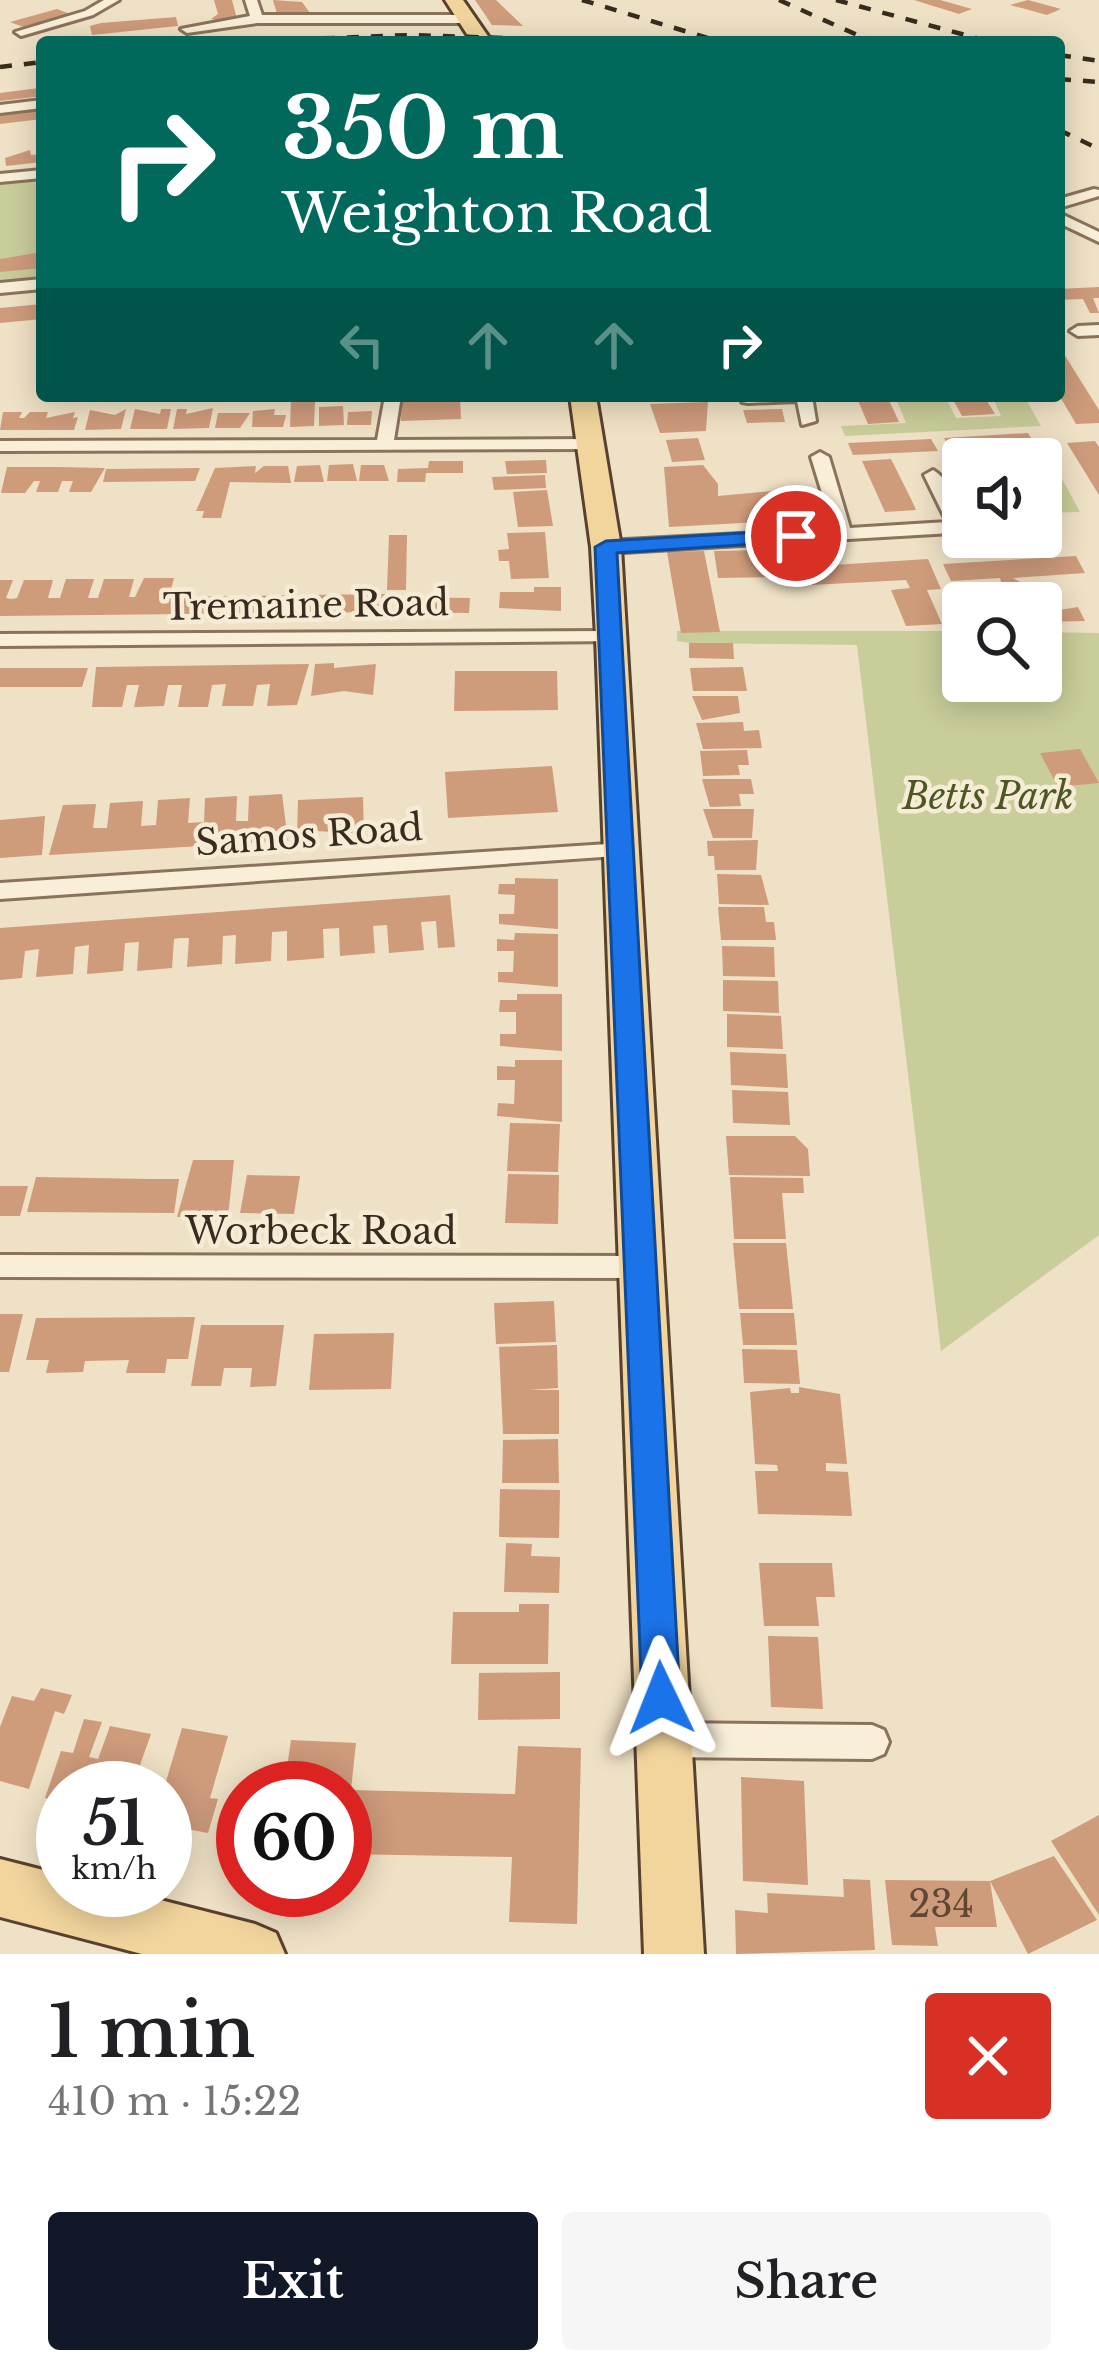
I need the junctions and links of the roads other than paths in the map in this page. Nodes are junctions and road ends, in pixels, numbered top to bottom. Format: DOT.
graph roads {
  1 [pos="113,0"];
  2 [pos="251,0"];
  3 [pos="454,0"];
  4 [pos="257,19"];
  5 [pos="467,19"];
  6 [pos="187,29"];
  7 [pos="21,32"];
  8 [pos="478,36"];
  9 [pos="36,105"];
  10 [pos="0,109"];
  11 [pos="36,175"];
  12 [pos="0,178"];
  13 [pos="1094,193"];
  14 [pos="1065,212"];
  15 [pos="1065,218"];
  16 [pos="1099,238"];
  17 [pos="36,285"];
  18 [pos="0,288"];
  19 [pos="1099,330"];
  20 [pos="1078,331"];
  21 [pos="392,402"];
  22 [pos="584,402"];
  23 [pos="805,402"];
  24 [pos="808,421"];
  25 [pos="386,443"];
  26 [pos="590,443"];
  27 [pos="0,446"];
  28 [pos="820,457"];
  29 [pos="933,475"];
  30 [pos="942,494"];
  31 [pos="942,531"];
  32 [pos="843,533"];
  33 [pos="606,547"];
  34 [pos="613,637"];
  35 [pos="0,640"];
  36 [pos="623,850"];
  37 [pos="0,891"];
  38 [pos="0,1266"];
  39 [pos="642,1267"];
  40 [pos="663,1740"];
  41 [pos="872,1742"];
  42 [pos="0,1888"];
  43 [pos="255,1954"];
  44 [pos="674,1954"];
  1 -- 7 [label="street"];
  2 -- 4 [label="street"];
  3 -- 5 [label="main road"];
  4 -- 5 [label="street"];
  4 -- 6 [label="street"];
  5 -- 8 [label="main road"];
  9 -- 10 [label="street"];
  11 -- 12 [label="street"];
  13 -- 14 [label="street"];
  15 -- 16 [label="street"];
  17 -- 18 [label="street"];
  19 -- 20 [label="street"];
  21 -- 25 [label="street"];
  22 -- 26 [label="main road"];
  23 -- 24 [label="street"];
  25 -- 26 [label="street"];
  25 -- 27 [label="street"];
  26 -- 33 [label="main road"];
  28 -- 32 [label="street"];
  29 -- 30 [label="street"];
  31 -- 32 [label="street"];
  32 -- 33 [label="street"];
  33 -- 34 [label="main road"];
  34 -- 35 [label="street, Tremaine Road"];
  34 -- 36 [label="main road"];
  36 -- 37 [label="street, Samos Road"];
  36 -- 39 [label="main road"];
  38 -- 39 [label="street, Worbeck Road"];
  39 -- 40 [label="main road"];
  40 -- 41 [label="street"];
  40 -- 44 [label="main road"];
  42 -- 43 [label="main road"];
}
